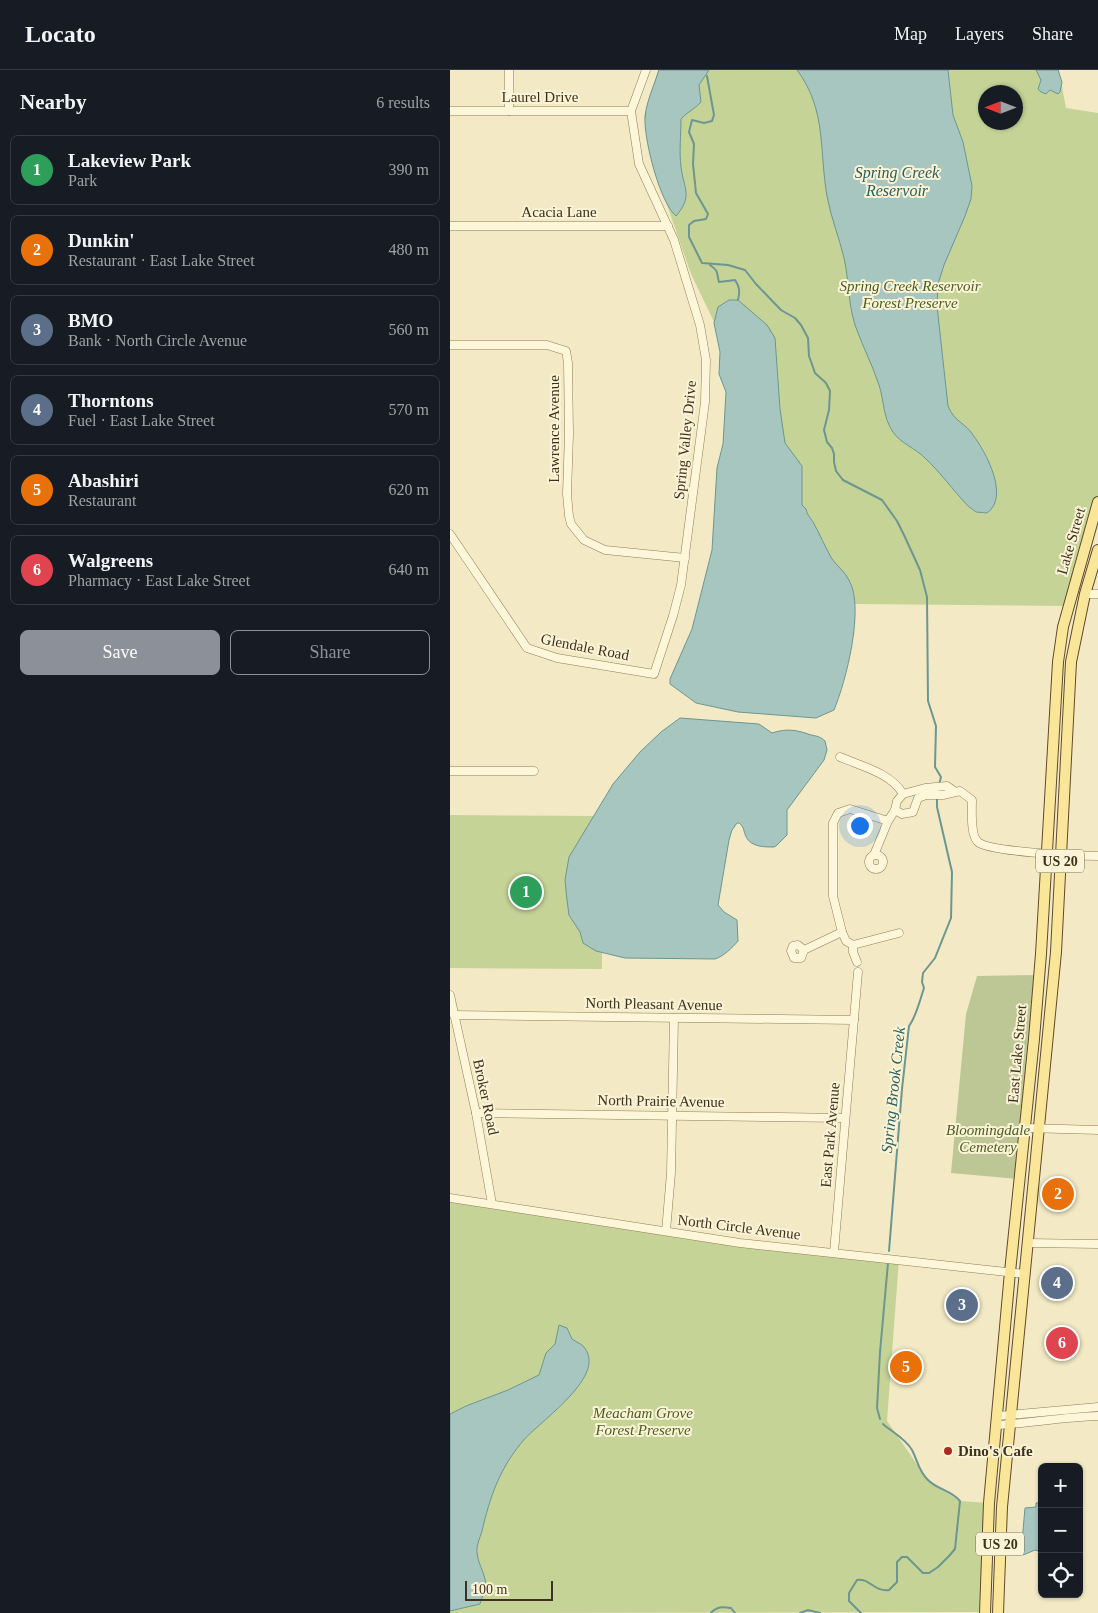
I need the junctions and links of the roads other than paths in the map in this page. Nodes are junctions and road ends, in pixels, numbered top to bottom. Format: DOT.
graph roads {
  1 [pos="509,70"];
  2 [pos="646,70"];
  3 [pos="450,111"];
  4 [pos="509,111"];
  5 [pos="631,111"];
  6 [pos="450,226"];
  7 [pos="668,226"];
  8 [pos="450,345"];
  9 [pos="1098,502"];
  10 [pos="450,534"];
  11 [pos="1098,554"];
  12 [pos="685,558"];
  13 [pos="1074,589"];
  14 [pos="1085,594"];
  15 [pos="1098,594"];
  16 [pos="654,674"];
  17 [pos="840,757"];
  18 [pos="450,771"];
  19 [pos="534,771"];
  20 [pos="938,791"];
  21 [pos="903,794"];
  22 [pos="895,810"];
  23 [pos="888,821"];
  24 [pos="1046,853"];
  25 [pos="1060,854"];
  26 [pos="874,855"];
  27 [pos="1098,856"];
  28 [pos="842,932"];
  29 [pos="899,933"];
  30 [pos="854,945"];
  31 [pos="804,950"];
  32 [pos="857,962"];
  33 [pos="858,972"];
  34 [pos="450,995"];
  35 [pos="454,1015"];
  36 [pos="674,1018"];
  37 [pos="854,1020"];
  38 [pos="476,1113"];
  39 [pos="673,1115"];
  40 [pos="845,1118"];
  41 [pos="1026,1128"];
  42 [pos="1038,1129"];
  43 [pos="1098,1130"];
  44 [pos="450,1198"];
  45 [pos="492,1204"];
  46 [pos="666,1231"];
  47 [pos="1028,1243"];
  48 [pos="1098,1244"];
  49 [pos="834,1252"];
  50 [pos="1010,1272"];
  51 [pos="1025,1274"];
  52 [pos="1098,1407"];
  53 [pos="1098,1416"];
  54 [pos="1010,1419"];
  55 [pos="998,1420"];
  56 [pos="985,1613"];
  57 [pos="998,1613"];
  1 -- 4 [label="street"];
  2 -- 5 [label="street, Spring Valley Drive"];
  3 -- 4 [label="street, Laurel Drive"];
  4 -- 5 [label="street, Laurel Drive"];
  5 -- 7 [label="street, Spring Valley Drive"];
  6 -- 7 [label="street, Acacia Lane"];
  7 -- 12 [label="street, Spring Valley Drive"];
  8 -- 12 [label="street, Lawrence Avenue"];
  9 -- 13 [label="main road, Lake Street / US 20"];
  10 -- 16 [label="street, Glendale Road"];
  11 -- 14 [label="main road, Lake Street / US 20"];
  12 -- 16 [label="street, Spring Valley Drive"];
  13 -- 14 [label="main road"];
  13 -- 24 [label="main road, East Lake Street / US 20"];
  14 -- 15 [label="street"];
  14 -- 25 [label="main road, East Lake Street / US 20"];
  17 -- 21 [label="street"];
  18 -- 19 [label="street"];
  20 -- 21 [label="street"];
  20 -- 22 [label="street"];
  20 -- 24 [label="street"];
  21 -- 22 [label="street"];
  22 -- 23 [label="street"];
  23 -- 26 [label="street"];
  23 -- 28 [label="street"];
  24 -- 25 [label="street"];
  24 -- 41 [label="main road, East Lake Street / US 20"];
  25 -- 27 [label="street"];
  25 -- 42 [label="main road, East Lake Street / US 20"];
  28 -- 30 [label="street"];
  28 -- 31 [label="street"];
  29 -- 30 [label="street"];
  30 -- 32 [label="street"];
  33 -- 37 [label="street, East Park Avenue"];
  34 -- 35 [label="street, Broker Road"];
  35 -- 36 [label="street, North Pleasant Avenue"];
  35 -- 38 [label="street, Broker Road"];
  36 -- 37 [label="street, North Pleasant Avenue"];
  36 -- 39 [label="street"];
  37 -- 40 [label="street, East Park Avenue"];
  38 -- 39 [label="street, North Prairie Avenue"];
  38 -- 45 [label="street, Broker Road"];
  39 -- 40 [label="street, North Prairie Avenue"];
  39 -- 46 [label="street"];
  40 -- 49 [label="street, East Park Avenue"];
  41 -- 42 [label="street"];
  41 -- 50 [label="main road, East Lake Street / US 20"];
  42 -- 43 [label="street"];
  42 -- 47 [label="main road, East Lake Street / US 20"];
  44 -- 45 [label="street, North Circle Avenue"];
  45 -- 46 [label="street, North Circle Avenue"];
  46 -- 49 [label="street, North Circle Avenue"];
  47 -- 48 [label="street"];
  47 -- 51 [label="main road, East Lake Street / US 20"];
  49 -- 50 [label="street, North Circle Avenue"];
  50 -- 51 [label="street, North Circle Avenue"];
  50 -- 55 [label="main road, East Lake Street / US 20"];
  51 -- 54 [label="main road, East Lake Street / US 20"];
  52 -- 54 [label="street"];
  53 -- 54 [label="street"];
  54 -- 55 [label="street"];
  54 -- 57 [label="main road, East Lake Street / US 20"];
  55 -- 56 [label="main road, East Lake Street / US 20"];
}
